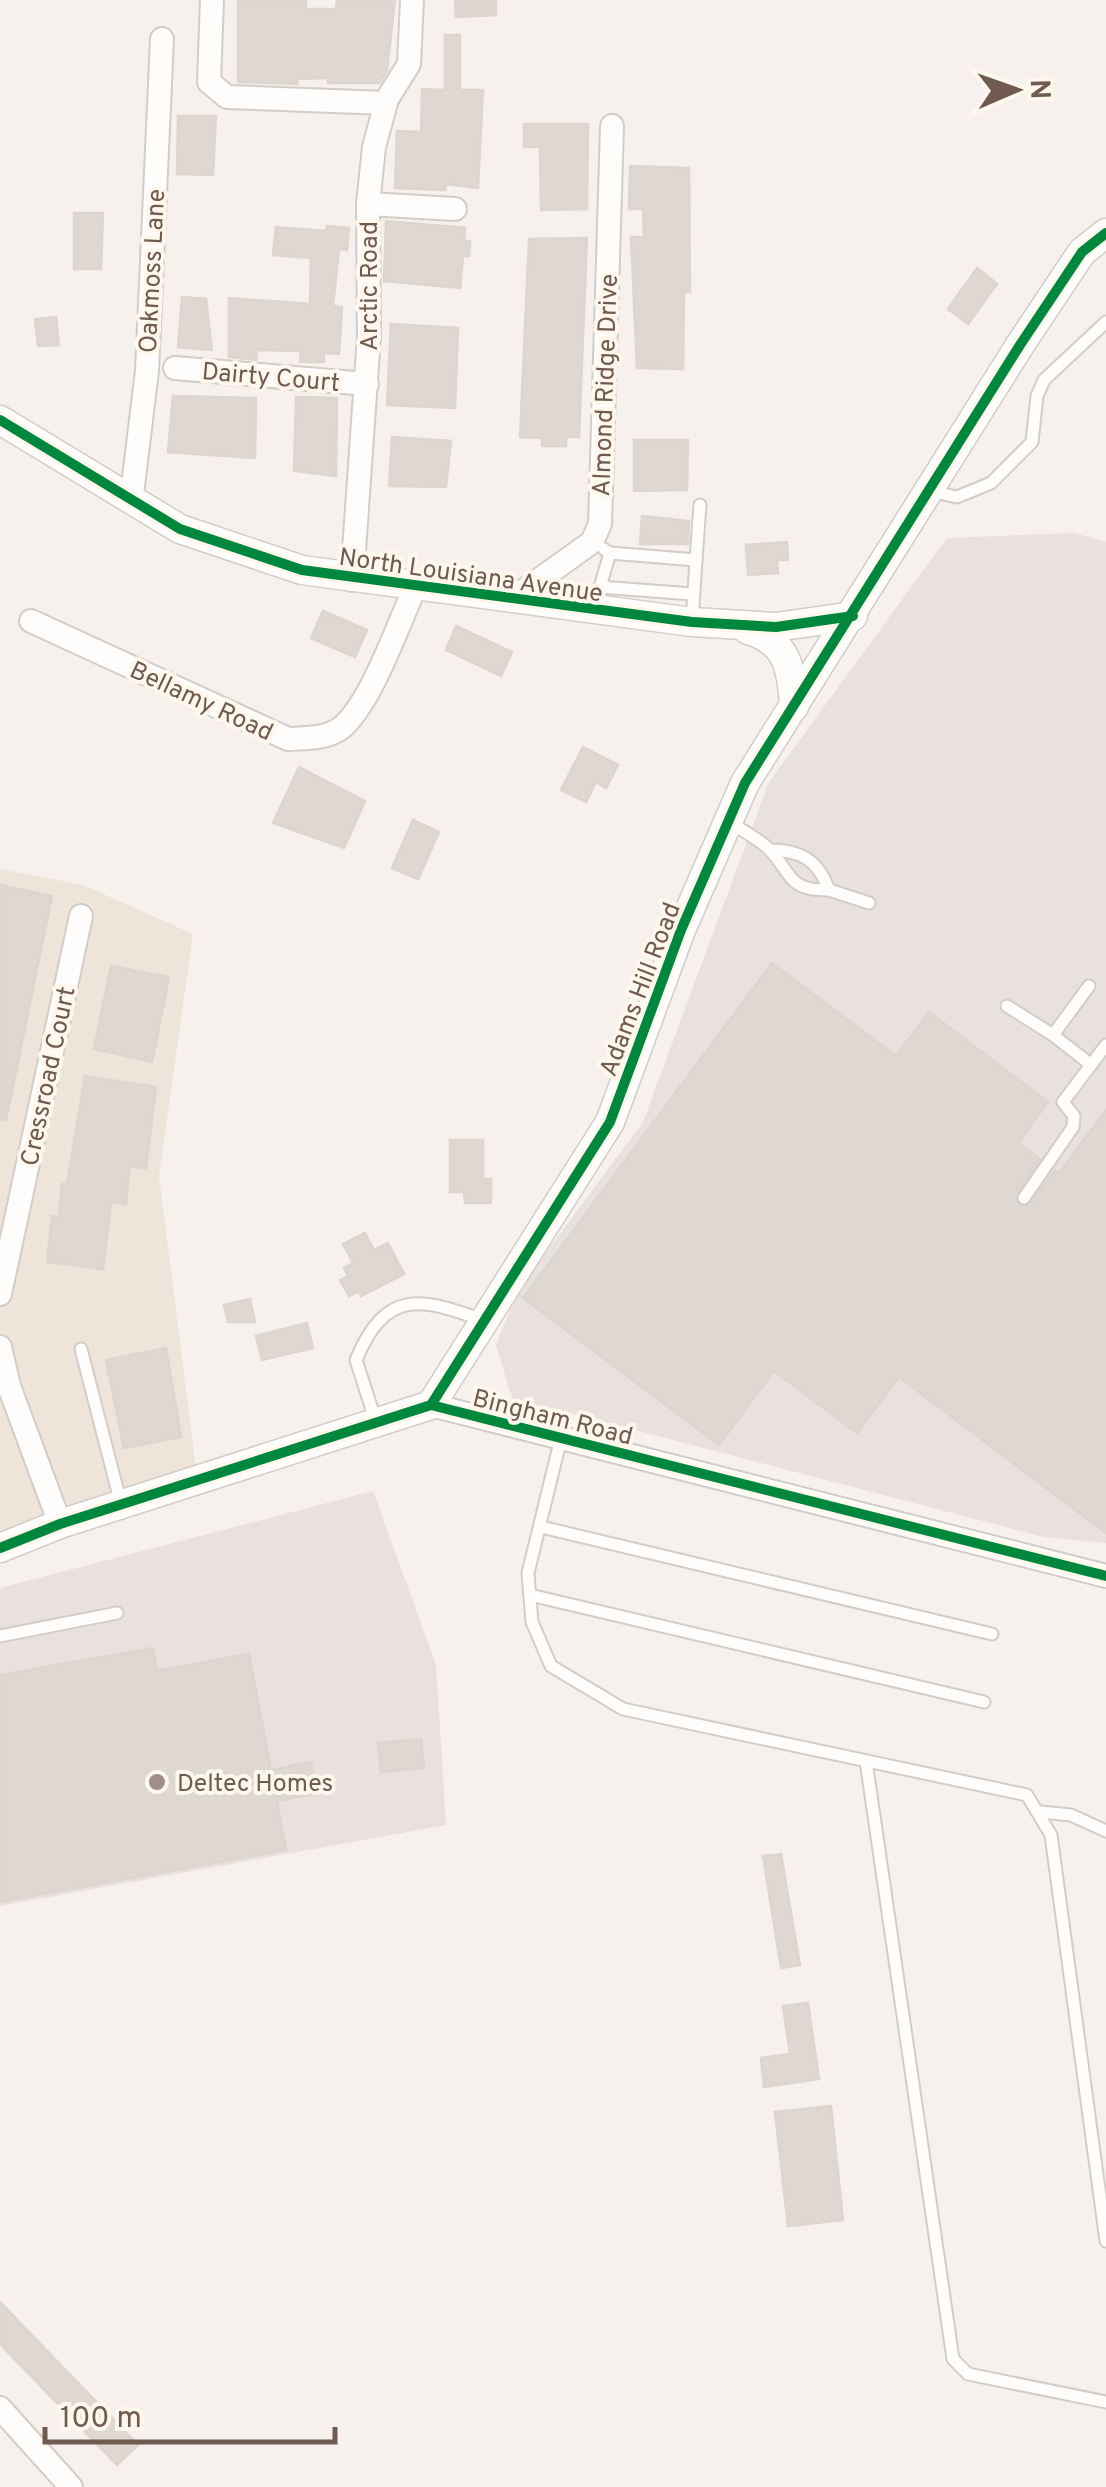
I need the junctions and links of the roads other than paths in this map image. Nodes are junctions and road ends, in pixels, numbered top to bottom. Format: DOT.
graph roads {
  1 [pos="212,0"];
  2 [pos="412,0"];
  3 [pos="162,39"];
  4 [pos="386,103"];
  5 [pos="612,126"];
  6 [pos="368,204"];
  7 [pos="454,208"];
  8 [pos="1106,234"];
  9 [pos="1106,322"];
  10 [pos="175,368"];
  11 [pos="367,384"];
  12 [pos="0,420"];
  13 [pos="930,491"];
  14 [pos="130,502"];
  15 [pos="700,505"];
  16 [pos="600,547"];
  17 [pos="696,560"];
  18 [pos="352,580"];
  19 [pos="415,588"];
  20 [pos="592,598"];
  21 [pos="511,600"];
  22 [pos="692,608"];
  23 [pos="853,616"];
  24 [pos="31,621"];
  25 [pos="728,624"];
  26 [pos="794,707"];
  27 [pos="728,821"];
  28 [pos="770,850"];
  29 [pos="830,890"];
  30 [pos="869,903"];
  31 [pos="81,916"];
  32 [pos="1089,986"];
  33 [pos="1007,1006"];
  34 [pos="1053,1035"];
  35 [pos="1106,1046"];
  36 [pos="1090,1064"];
  37 [pos="1024,1198"];
  38 [pos="0,1294"];
  39 [pos="483,1320"];
  40 [pos="0,1346"];
  41 [pos="81,1349"];
  42 [pos="430,1404"];
  43 [pos="376,1422"];
  44 [pos="560,1438"];
  45 [pos="121,1504"];
  46 [pos="60,1524"];
  47 [pos="541,1528"];
  48 [pos="0,1548"];
  49 [pos="1106,1576"];
  50 [pos="530,1596"];
  51 [pos="118,1613"];
  52 [pos="992,1634"];
  53 [pos="0,1636"];
  54 [pos="984,1702"];
  55 [pos="866,1761"];
  56 [pos="1040,1812"];
  57 [pos="1106,1831"];
  58 [pos="1106,2242"];
  59 [pos="1106,2402"];
  60 [pos="0,2408"];
  61 [pos="70,2487"];
  1 -- 4 [label="street"];
  2 -- 4 [label="street, Arctic Road"];
  3 -- 14 [label="street, Oakmoss Lane"];
  4 -- 6 [label="street, Arctic Road"];
  5 -- 16 [label="street, Almond Ridge Drive"];
  6 -- 7 [label="street"];
  6 -- 11 [label="street, Arctic Road"];
  8 -- 13 [label="street, Adams Hill Road"];
  9 -- 13 [label="lane"];
  10 -- 11 [label="street, Dairty Court"];
  11 -- 18 [label="street, Arctic Road"];
  12 -- 14 [label="street, North Louisiana Avenue"];
  13 -- 23 [label="street, Adams Hill Road"];
  14 -- 18 [label="street, North Louisiana Avenue"];
  15 -- 17 [label="lane"];
  16 -- 17 [label="lane"];
  16 -- 20 [label="lane"];
  16 -- 21 [label="street"];
  17 -- 22 [label="lane"];
  18 -- 19 [label="street, North Louisiana Avenue"];
  19 -- 21 [label="street, North Louisiana Avenue"];
  19 -- 24 [label="street, Bellamy Road"];
  20 -- 21 [label="street, North Louisiana Avenue"];
  20 -- 22 [label="street, North Louisiana Avenue"];
  22 -- 25 [label="street, North Louisiana Avenue"];
  23 -- 25 [label="street, North Louisiana Avenue"];
  23 -- 26 [label="street, Adams Hill Road"];
  25 -- 26 [label="street"];
  26 -- 27 [label="street, Adams Hill Road"];
  27 -- 28 [label="lane"];
  27 -- 39 [label="street, Adams Hill Road"];
  28 -- 29 [label="lane"];
  28 -- 29 [label="lane"];
  29 -- 30 [label="lane"];
  31 -- 38 [label="street, Cressroad Court"];
  32 -- 34 [label="lane"];
  33 -- 34 [label="lane"];
  34 -- 36 [label="lane"];
  35 -- 36 [label="lane"];
  36 -- 37 [label="lane"];
  39 -- 42 [label="street, Adams Hill Road"];
  39 -- 43 [label="lane"];
  40 -- 46 [label="street"];
  41 -- 45 [label="lane"];
  42 -- 43 [label="street"];
  42 -- 44 [label="street, Bingham Road"];
  43 -- 45 [label="street"];
  44 -- 47 [label="lane"];
  44 -- 49 [label="street, Bingham Road"];
  45 -- 46 [label="street"];
  46 -- 48 [label="street"];
  47 -- 50 [label="lane"];
  47 -- 52 [label="lane"];
  50 -- 54 [label="lane"];
  50 -- 55 [label="lane"];
  51 -- 53 [label="lane"];
  55 -- 56 [label="lane"];
  55 -- 59 [label="lane"];
  56 -- 57 [label="lane"];
  56 -- 58 [label="lane"];
  60 -- 61 [label="street"];
}
